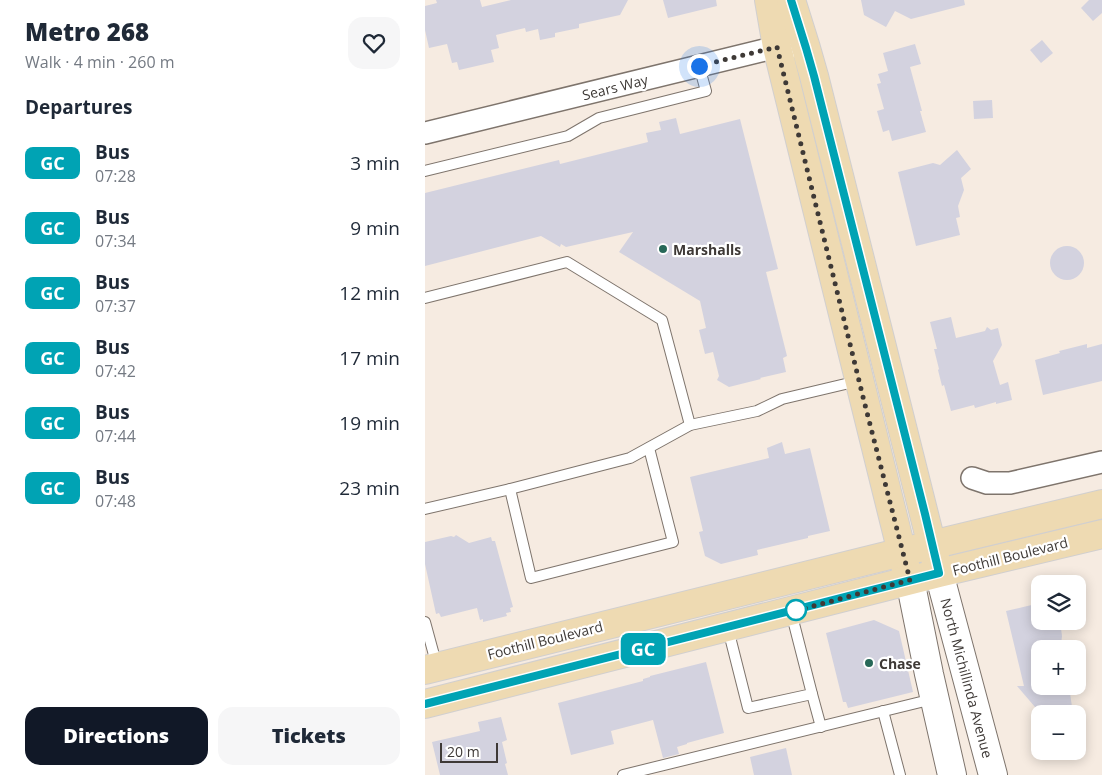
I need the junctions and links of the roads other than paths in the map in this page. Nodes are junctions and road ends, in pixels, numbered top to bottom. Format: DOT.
graph roads {
  1 [pos="769,0"];
  2 [pos="791,0"];
  3 [pos="777,47"];
  4 [pos="806,48"];
  5 [pos="699,66"];
  6 [pos="425,133"];
  7 [pos="425,171"];
  8 [pos="425,298"];
  9 [pos="859,381"];
  10 [pos="690,424"];
  11 [pos="649,448"];
  12 [pos="1102,462"];
  13 [pos="972,478"];
  14 [pos="510,489"];
  15 [pos="1102,504"];
  16 [pos="425,509"];
  17 [pos="1101,539"];
  18 [pos="933,545"];
  19 [pos="902,552"];
  20 [pos="939,573"];
  21 [pos="910,580"];
  22 [pos="791,612"];
  23 [pos="425,622"];
  24 [pos="728,628"];
  25 [pos="431,668"];
  26 [pos="812,694"];
  27 [pos="935,699"];
  28 [pos="425,704"];
  29 [pos="883,711"];
  30 [pos="821,727"];
  31 [pos="623,775"];
  32 [pos="900,775"];
  33 [pos="952,775"];
  34 [pos="993,775"];
  1 -- 3 [label="main road"];
  2 -- 4 [label="main road, North Michillinda Avenue"];
  3 -- 4 [label="street, Sears Way"];
  3 -- 5 [label="street, Sears Way"];
  3 -- 9 [label="main road"];
  4 -- 18 [label="main road, North Michillinda Avenue"];
  5 -- 6 [label="street, Sears Way"];
  5 -- 7 [label="lane"];
  8 -- 10 [label="lane"];
  9 -- 10 [label="lane"];
  9 -- 19 [label="main road"];
  10 -- 11 [label="lane"];
  11 -- 14 [label="lane"];
  11 -- 14 [label="lane"];
  12 -- 13 [label="street"];
  14 -- 16 [label="lane"];
  15 -- 18 [label="main road, Foothill Boulevard"];
  17 -- 20 [label="main road, Foothill Boulevard"];
  18 -- 19 [label="main road, Foothill Boulevard"];
  18 -- 20 [label="main road, North Michillinda Avenue"];
  19 -- 21 [label="main road"];
  19 -- 25 [label="main road, Foothill Boulevard"];
  20 -- 21 [label="main road, Foothill Boulevard"];
  20 -- 34 [label="main road, North Michillinda Avenue"];
  21 -- 22 [label="main road, Foothill Boulevard"];
  21 -- 27 [label="main road"];
  22 -- 24 [label="main road, Foothill Boulevard"];
  22 -- 26 [label="lane"];
  23 -- 25 [label="lane"];
  24 -- 26 [label="lane"];
  24 -- 28 [label="main road, Foothill Boulevard"];
  26 -- 30 [label="lane"];
  27 -- 29 [label="lane"];
  27 -- 33 [label="main road"];
  29 -- 30 [label="lane"];
  29 -- 32 [label="lane"];
  30 -- 31 [label="lane"];
}
